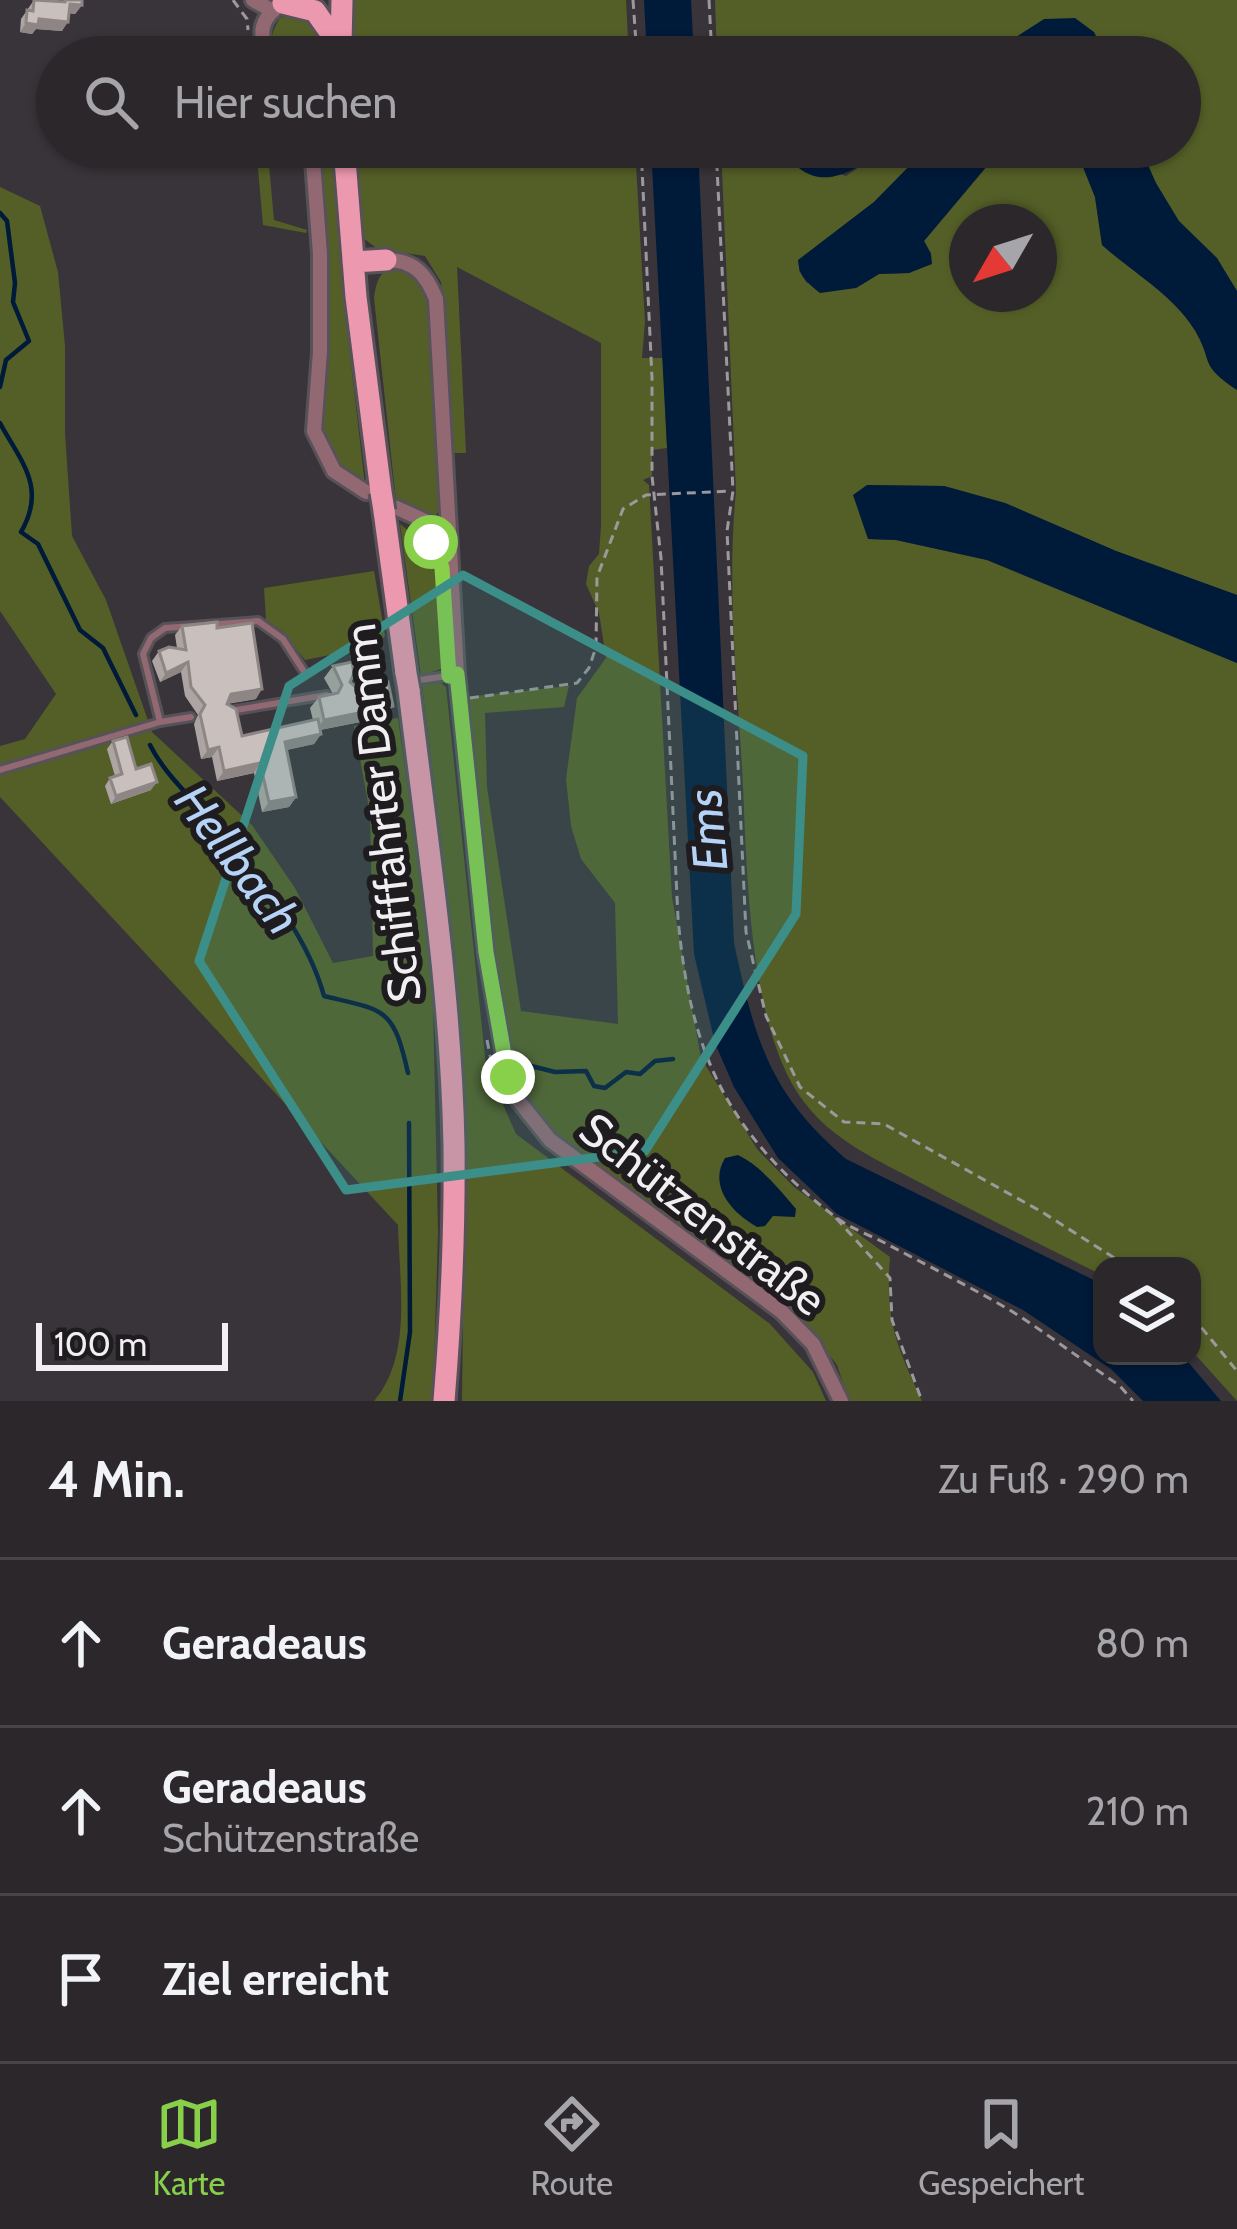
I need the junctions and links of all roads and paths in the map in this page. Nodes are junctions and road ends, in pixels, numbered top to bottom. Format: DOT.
graph roads {
  1 [pos="233,0"];
  2 [pos="253,0"];
  3 [pos="342,0"];
  4 [pos="633,0"];
  5 [pos="709,0"];
  6 [pos="280,4"];
  7 [pos="249,36"];
  8 [pos="260,36"];
  9 [pos="331,36"];
  10 [pos="342,36"];
  11 [pos="636,36"];
  12 [pos="711,36"];
  13 [pos="314,168"];
  14 [pos="346,168"];
  15 [pos="642,168"];
  16 [pos="717,168"];
  17 [pos="386,260"];
  18 [pos="353,262"];
  19 [pos="731,491"];
  20 [pos="656,494"];
  21 [pos="382,501"];
  22 [pos="448,532"];
  23 [pos="303,670"];
  24 [pos="457,674"];
  25 [pos="403,682"];
  26 [pos="327,694"];
  27 [pos="460,698"];
  28 [pos="227,711"];
  29 [pos="191,717"];
  30 [pos="160,722"];
  31 [pos="0,770"];
  32 [pos="487,1042"];
  33 [pos="501,1084"];
  34 [pos="836,1217"];
  35 [pos="1113,1257"];
  36 [pos="1201,1327"];
  37 [pos="1237,1371"];
  38 [pos="444,1401"];
  39 [pos="841,1401"];
  40 [pos="922,1401"];
  41 [pos="1133,1401"];
  1 -- 7 [label="path"];
  2 -- 6 [label="street"];
  3 -- 10 [label="main road"];
  4 -- 11 [label="path"];
  5 -- 12 [label="path"];
  6 -- 8 [label="street"];
  6 -- 9 [label="main road"];
  13 -- 21 [label="street"];
  14 -- 18 [label="main road, Schifffahrter Damm"];
  15 -- 20 [label="path"];
  16 -- 19 [label="path"];
  17 -- 18 [label="main road"];
  17 -- 22 [label="street, Schützenstraße"];
  18 -- 21 [label="main road, Schifffahrter Damm"];
  19 -- 20 [label="path"];
  19 -- 35 [label="path"];
  20 -- 27 [label="path"];
  20 -- 34 [label="path"];
  21 -- 22 [label="street"];
  21 -- 25 [label="main road, Schifffahrter Damm"];
  22 -- 24 [label="street, Schützenstraße"];
  23 -- 30 [label="lane"];
  24 -- 25 [label="lane"];
  24 -- 27 [label="street, Schützenstraße"];
  25 -- 38 [label="main road, Schifffahrter Damm"];
  26 -- 28 [label="lane"];
  27 -- 39 [label="street, Schützenstraße"];
  29 -- 30 [label="lane"];
  30 -- 31 [label="lane"];
  32 -- 33 [label="path"];
  34 -- 40 [label="path"];
  34 -- 41 [label="path"];
  36 -- 37 [label="path"];
}
